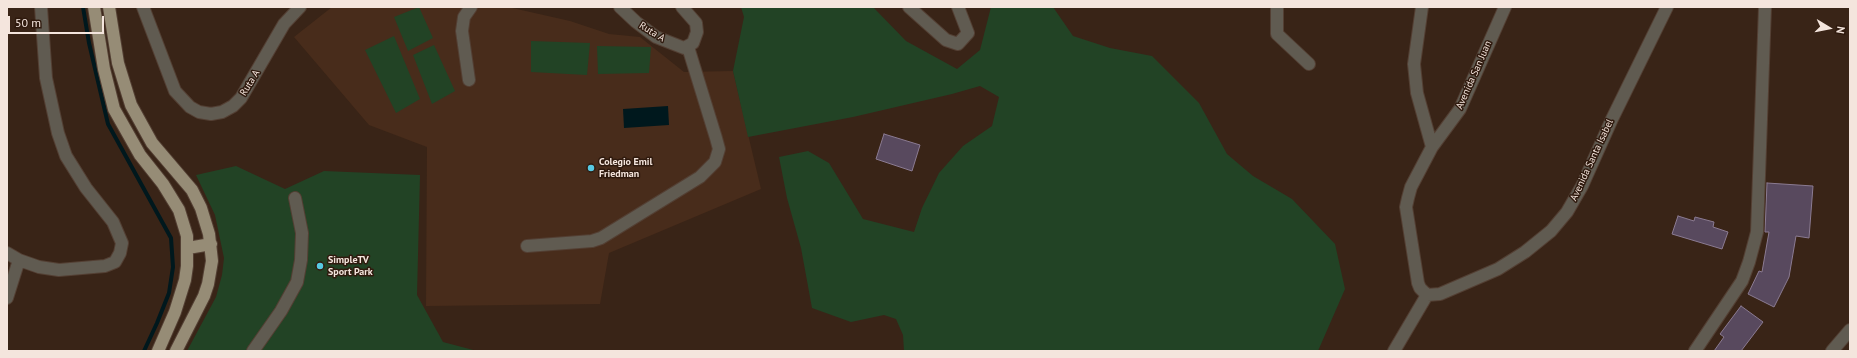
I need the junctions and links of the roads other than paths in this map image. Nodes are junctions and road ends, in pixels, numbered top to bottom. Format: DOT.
graph roads {
  1 [pos="41,7"];
  2 [pos="94,7"];
  3 [pos="109,7"];
  4 [pos="143,7"];
  5 [pos="300,7"];
  6 [pos="471,7"];
  7 [pos="620,7"];
  8 [pos="682,7"];
  9 [pos="909,7"];
  10 [pos="958,7"];
  11 [pos="1277,7"];
  12 [pos="1422,7"];
  13 [pos="1505,7"];
  14 [pos="1667,7"];
  15 [pos="1765,7"];
  16 [pos="688,47"];
  17 [pos="1309,64"];
  18 [pos="469,80"];
  19 [pos="1432,147"];
  20 [pos="295,198"];
  21 [pos="211,244"];
  22 [pos="527,246"];
  23 [pos="188,248"];
  24 [pos="7,253"];
  25 [pos="18,260"];
  26 [pos="1427,295"];
  27 [pos="7,298"];
  28 [pos="1850,321"];
  29 [pos="1846,333"];
  30 [pos="158,351"];
  31 [pos="176,351"];
  32 [pos="253,351"];
  33 [pos="1394,351"];
  34 [pos="1695,351"];
  35 [pos="1832,351"];
  1 -- 25 [label="street"];
  2 -- 23 [label="main road"];
  3 -- 21 [label="main road"];
  4 -- 5 [label="street, Ruta A"];
  6 -- 18 [label="street"];
  7 -- 16 [label="street, Ruta A"];
  8 -- 16 [label="street"];
  9 -- 10 [label="street"];
  11 -- 17 [label="street"];
  12 -- 19 [label="street"];
  13 -- 19 [label="street, Avenida San Juan"];
  14 -- 26 [label="street, Avenida Santa Isabel"];
  15 -- 34 [label="street"];
  16 -- 22 [label="street"];
  19 -- 26 [label="street, Avenida San Juan"];
  20 -- 32 [label="street"];
  21 -- 23 [label="main road"];
  21 -- 31 [label="main road"];
  23 -- 30 [label="main road"];
  24 -- 25 [label="street"];
  25 -- 27 [label="street"];
  26 -- 33 [label="street"];
  28 -- 29 [label="street"];
  29 -- 35 [label="street"];
}
